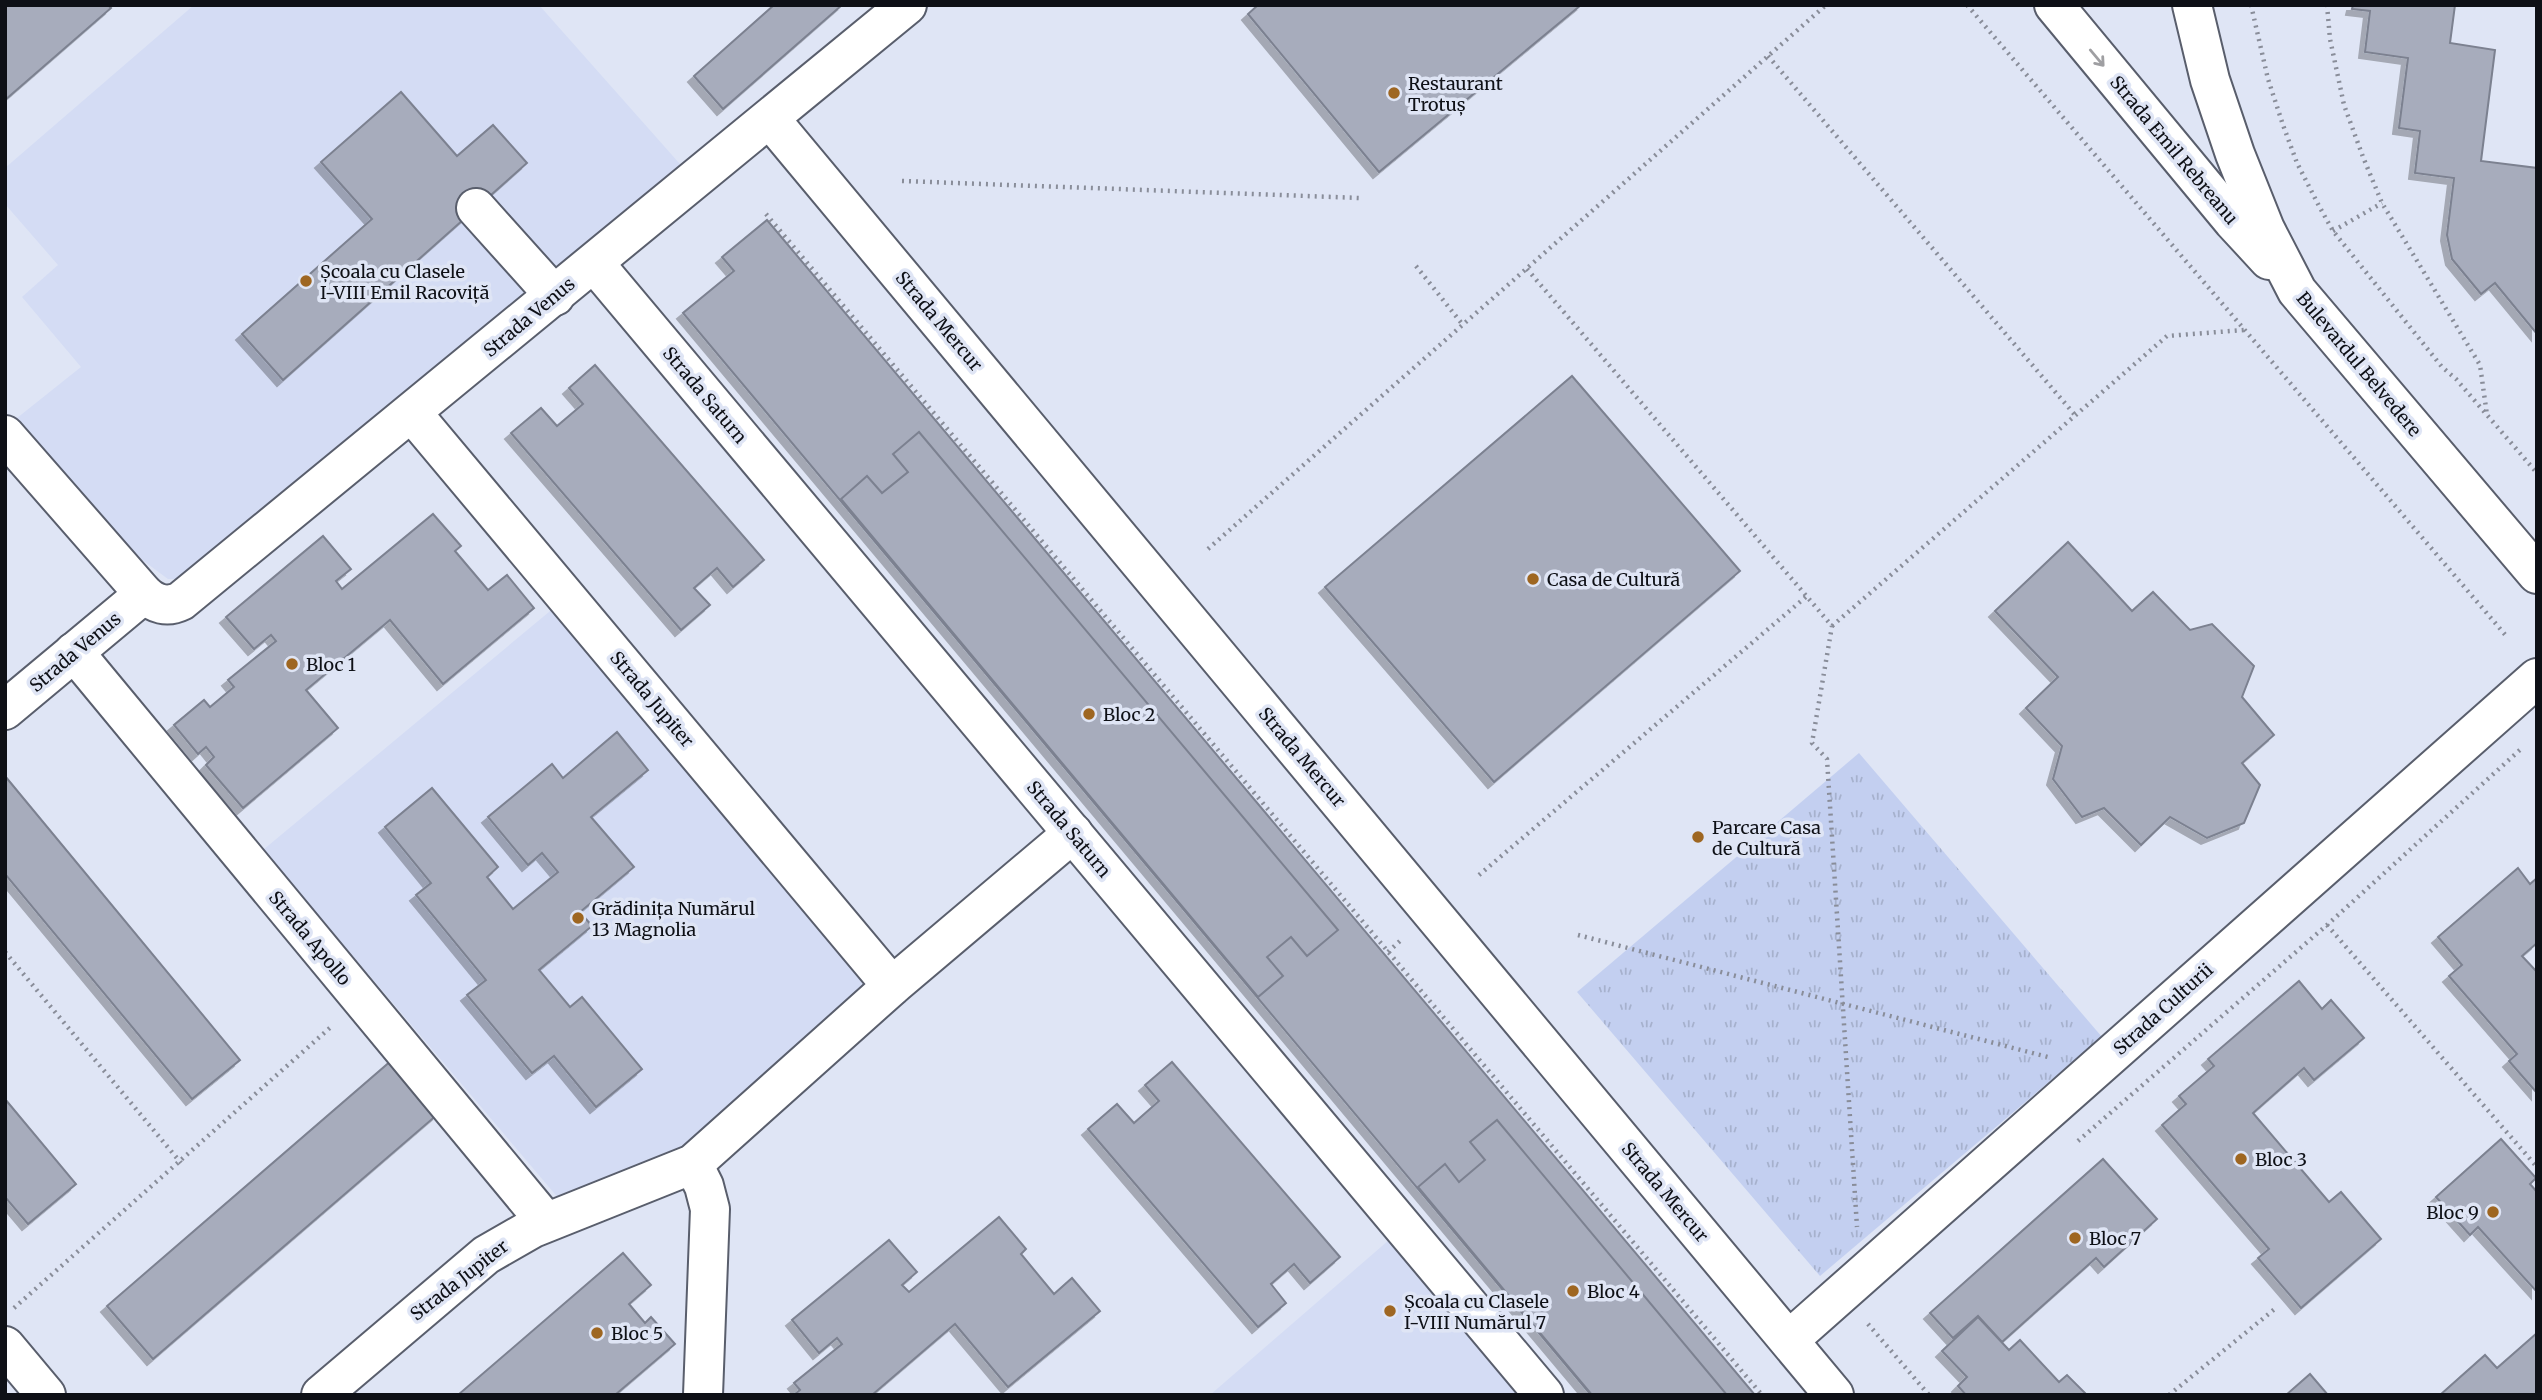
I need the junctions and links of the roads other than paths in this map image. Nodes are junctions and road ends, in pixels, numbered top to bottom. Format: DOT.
graph roads {
  1 [pos="907,5"];
  2 [pos="2054,5"];
  3 [pos="2192,5"];
  4 [pos="770,119"];
  5 [pos="476,208"];
  6 [pos="594,263"];
  7 [pos="2297,291"];
  8 [pos="555,296"];
  9 [pos="412,413"];
  10 [pos="5,435"];
  11 [pos="2537,575"];
  12 [pos="144,594"];
  13 [pos="74,652"];
  14 [pos="2537,678"];
  15 [pos="5,710"];
  16 [pos="1073,833"];
  17 [pos="892,986"];
  18 [pos="693,1164"];
  19 [pos="547,1223"];
  20 [pos="1789,1340"];
  21 [pos="5,1346"];
  22 [pos="46,1395"];
  23 [pos="321,1395"];
  24 [pos="703,1395"];
  25 [pos="1544,1395"];
  26 [pos="1834,1395"];
  1 -- 4 [label="street, Strada Venus"];
  2 -- 7 [label="street, Strada Emil Rebreanu, one-way"];
  3 -- 7 [label="street, Bulevardul Belvedere"];
  4 -- 6 [label="street, Strada Venus"];
  4 -- 20 [label="street, Strada Mercur"];
  5 -- 8 [label="street"];
  6 -- 8 [label="street, Strada Venus"];
  6 -- 16 [label="street, Strada Saturn"];
  7 -- 11 [label="street, Bulevardul Belvedere"];
  8 -- 9 [label="street, Strada Venus"];
  9 -- 12 [label="street, Strada Venus"];
  9 -- 17 [label="street, Strada Jupiter"];
  10 -- 12 [label="street"];
  12 -- 13 [label="street, Strada Venus"];
  13 -- 15 [label="street, Strada Venus"];
  13 -- 19 [label="street, Strada Apollo"];
  14 -- 20 [label="street, Strada Culturii"];
  16 -- 17 [label="street, Strada Jupiter"];
  16 -- 25 [label="street, Strada Saturn"];
  17 -- 18 [label="street, Strada Jupiter"];
  18 -- 19 [label="street, Strada Jupiter"];
  18 -- 24 [label="street"];
  19 -- 23 [label="street, Strada Jupiter"];
  20 -- 26 [label="street, Strada Mercur"];
  21 -- 22 [label="street"];
}
